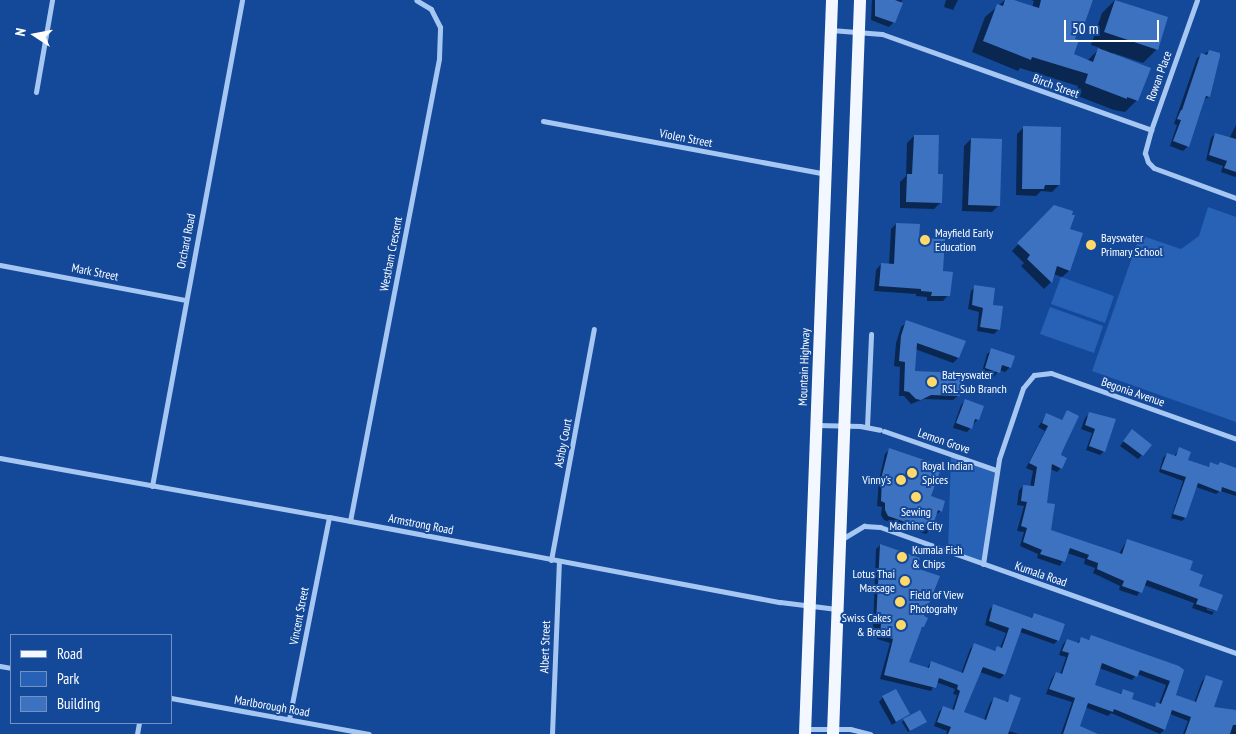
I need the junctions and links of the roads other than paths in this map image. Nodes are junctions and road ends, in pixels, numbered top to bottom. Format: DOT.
graph roads {
  1 [pos="52,0"];
  2 [pos="242,0"];
  3 [pos="416,0"];
  4 [pos="832,0"];
  5 [pos="860,0"];
  6 [pos="1197,0"];
  7 [pos="831,30"];
  8 [pos="859,31"];
  9 [pos="36,92"];
  10 [pos="543,121"];
  11 [pos="1151,130"];
  12 [pos="825,174"];
  13 [pos="1236,198"];
  14 [pos="0,265"];
  15 [pos="186,300"];
  16 [pos="594,329"];
  17 [pos="871,334"];
  18 [pos="816,425"];
  19 [pos="844,426"];
  20 [pos="867,427"];
  21 [pos="1236,439"];
  22 [pos="0,458"];
  23 [pos="996,470"];
  24 [pos="152,486"];
  25 [pos="329,517"];
  26 [pos="350,521"];
  27 [pos="840,540"];
  28 [pos="551,560"];
  29 [pos="559,562"];
  30 [pos="983,564"];
  31 [pos="808,607"];
  32 [pos="837,609"];
  33 [pos="1236,654"];
  34 [pos="172,698"];
  35 [pos="289,719"];
  36 [pos="805,731"];
  37 [pos="834,731"];
  38 [pos="369,734"];
  39 [pos="552,734"];
  40 [pos="870,734"];
  1 -- 9 [label="street"];
  2 -- 15 [label="street, Orchard Road"];
  3 -- 26 [label="street, Westham Crescent"];
  4 -- 7 [label="main road, Mountain Highway"];
  5 -- 8 [label="main road"];
  6 -- 11 [label="street, Rowan Place"];
  7 -- 8 [label="street, Birch Street"];
  7 -- 12 [label="main road, Mountain Highway"];
  8 -- 11 [label="street, Birch Street"];
  8 -- 19 [label="main road"];
  10 -- 12 [label="street, Violen Street"];
  11 -- 13 [label="street"];
  12 -- 18 [label="main road, Mountain Highway"];
  14 -- 15 [label="street, Mark Street"];
  15 -- 24 [label="street, Orchard Road"];
  16 -- 28 [label="street, Ashby Court"];
  17 -- 20 [label="street"];
  18 -- 19 [label="street, Lemon Grove"];
  18 -- 31 [label="main road, Mountain Highway"];
  19 -- 20 [label="street, Lemon Grove"];
  19 -- 27 [label="main road"];
  20 -- 23 [label="street, Lemon Grove"];
  21 -- 23 [label="street, Begonia Avenue"];
  22 -- 24 [label="street, Armstrong Road"];
  23 -- 30 [label="street"];
  24 -- 25 [label="street, Armstrong Road"];
  25 -- 26 [label="street, Armstrong Road"];
  25 -- 35 [label="street, Vincent Street"];
  26 -- 28 [label="street, Armstrong Road"];
  27 -- 30 [label="street, Kumala Road"];
  27 -- 32 [label="main road"];
  28 -- 29 [label="street, Armstrong Road"];
  29 -- 31 [label="street, Armstrong Road"];
  29 -- 39 [label="street, Albert Street"];
  30 -- 33 [label="street, Kumala Road"];
  31 -- 32 [label="street, Armstrong Road"];
  31 -- 36 [label="main road, Mountain Highway"];
  32 -- 37 [label="main road"];
  34 -- 35 [label="street, Marlborough Road"];
  35 -- 38 [label="street, Marlborough Road"];
  36 -- 37 [label="street"];
  37 -- 40 [label="street"];
}
